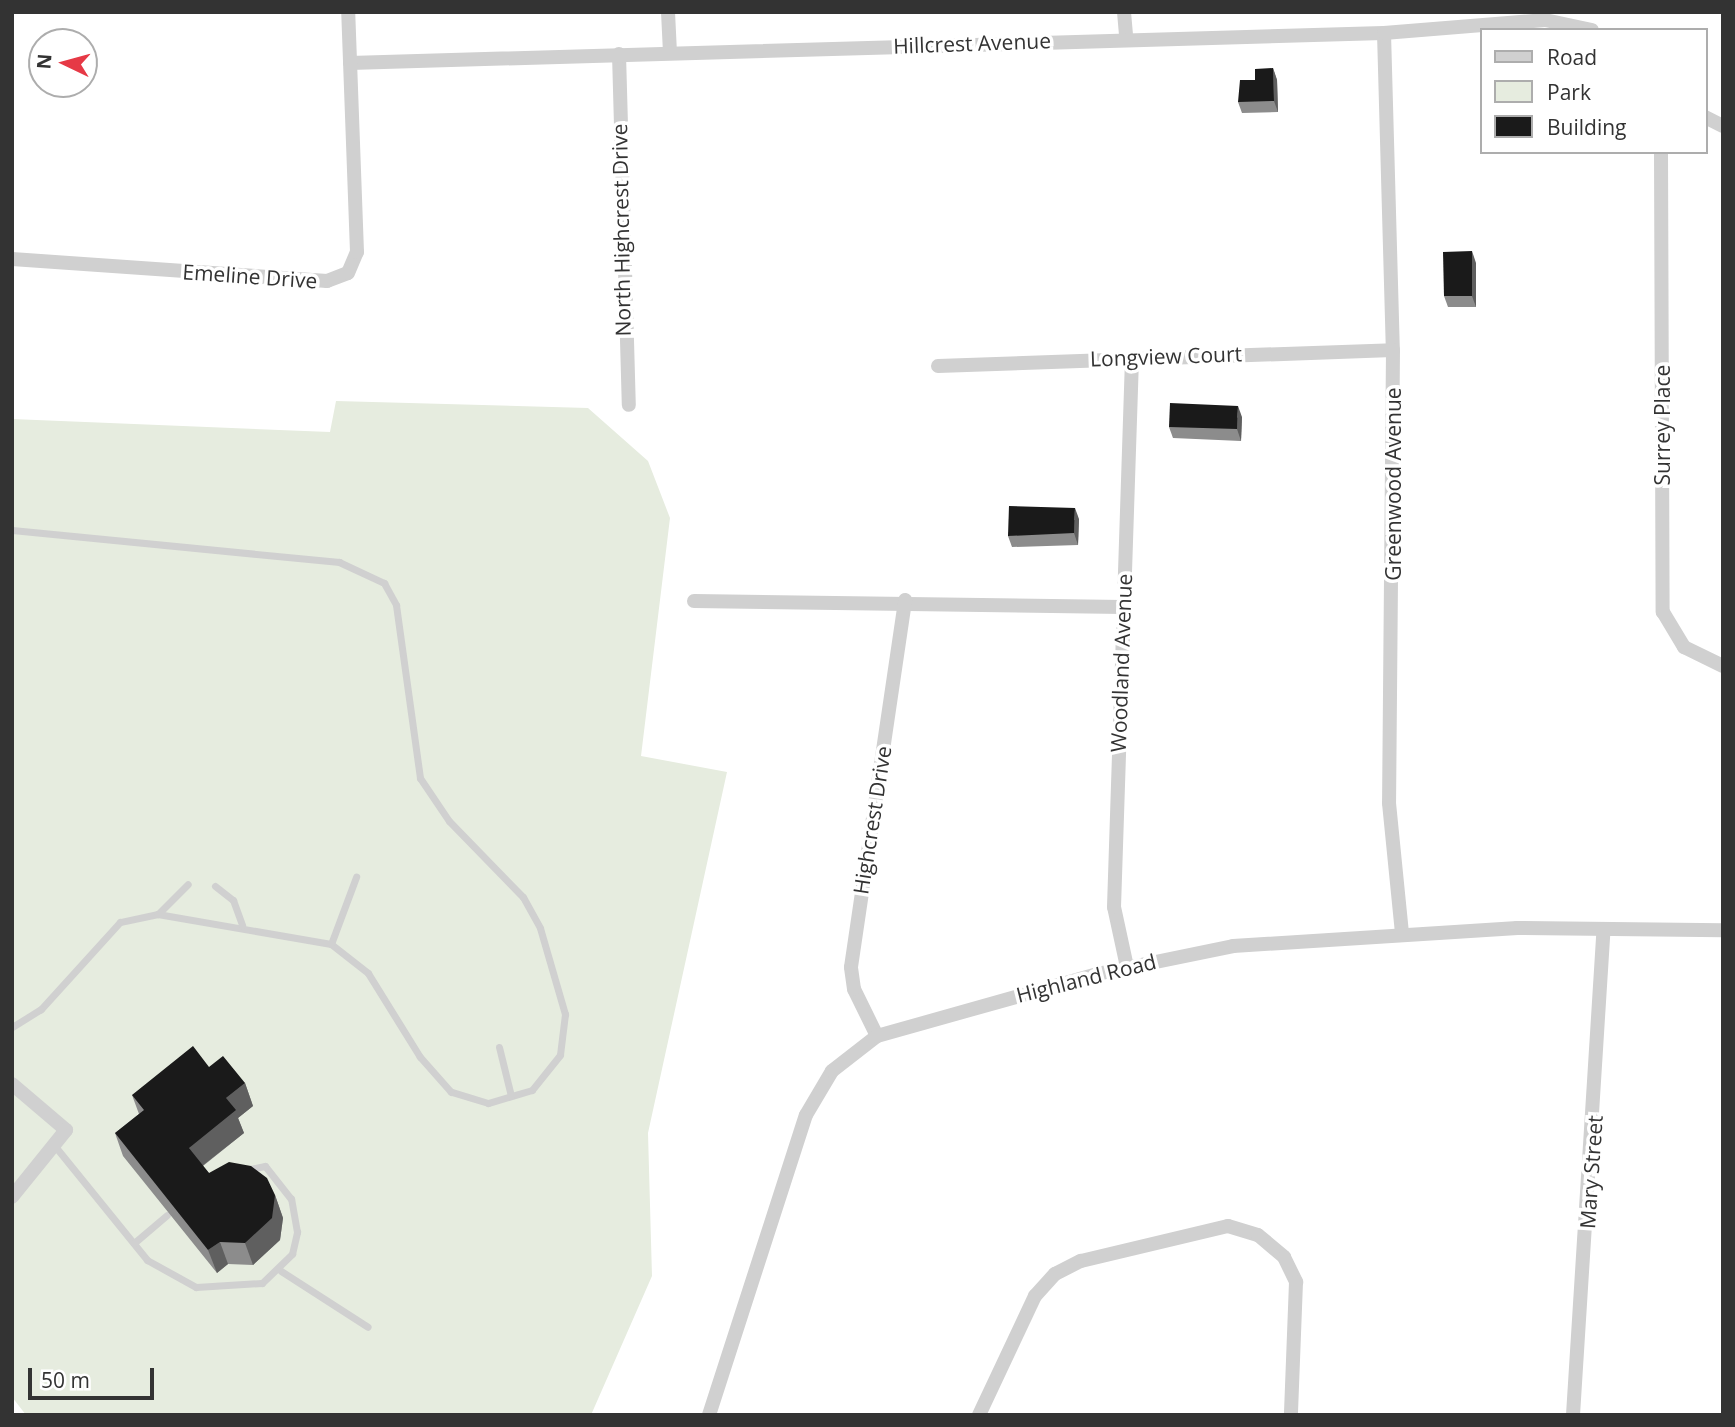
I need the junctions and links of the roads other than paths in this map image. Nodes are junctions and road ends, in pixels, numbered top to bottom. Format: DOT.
graph roads {
  1 [pos="348,12"];
  2 [pos="668,12"];
  3 [pos="1125,12"];
  4 [pos="1583,28"];
  5 [pos="1384,33"];
  6 [pos="1126,37"];
  7 [pos="670,53"];
  8 [pos="619,54"];
  9 [pos="350,63"];
  10 [pos="1707,118"];
  11 [pos="1723,126"];
  12 [pos="1661,154"];
  13 [pos="12,259"];
  14 [pos="1393,350"];
  15 [pos="1132,358"];
  16 [pos="938,366"];
  17 [pos="629,405"];
  18 [pos="12,530"];
  19 [pos="905,600"];
  20 [pos="694,601"];
  21 [pos="1123,607"];
  22 [pos="1723,666"];
  23 [pos="356,877"];
  24 [pos="188,884"];
  25 [pos="215,886"];
  26 [pos="158,914"];
  27 [pos="242,925"];
  28 [pos="1604,929"];
  29 [pos="1723,930"];
  30 [pos="1402,934"];
  31 [pos="331,944"];
  32 [pos="1127,967"];
  33 [pos="12,1027"];
  34 [pos="877,1036"];
  35 [pos="499,1047"];
  36 [pos="12,1084"];
  37 [pos="511,1096"];
  38 [pos="53,1144"];
  39 [pos="236,1172"];
  40 [pos="12,1198"];
  41 [pos="167,1216"];
  42 [pos="134,1243"];
  43 [pos="281,1271"];
  44 [pos="368,1327"];
  45 [pos="709,1415"];
  46 [pos="979,1415"];
  47 [pos="1291,1415"];
  48 [pos="1573,1415"];
  1 -- 9 [label="street, Emeline Drive"];
  2 -- 7 [label="street"];
  3 -- 6 [label="street"];
  4 -- 5 [label="street, Hillcrest Avenue"];
  5 -- 6 [label="street, Hillcrest Avenue"];
  5 -- 14 [label="street, Greenwood Avenue"];
  6 -- 7 [label="street, Hillcrest Avenue"];
  7 -- 8 [label="street, Hillcrest Avenue"];
  8 -- 9 [label="street, Hillcrest Avenue"];
  8 -- 17 [label="street, North Highcrest Drive"];
  9 -- 13 [label="street, Emeline Drive"];
  10 -- 11 [label="street"];
  12 -- 22 [label="street, Surrey Place"];
  14 -- 15 [label="street, Longview Court"];
  14 -- 30 [label="street, Greenwood Avenue"];
  15 -- 16 [label="street, Longview Court"];
  15 -- 21 [label="street, Woodland Avenue"];
  18 -- 37 [label="lane"];
  19 -- 20 [label="street"];
  19 -- 21 [label="street"];
  19 -- 34 [label="street, Highcrest Drive"];
  21 -- 32 [label="street, Woodland Avenue"];
  23 -- 31 [label="lane"];
  24 -- 26 [label="lane"];
  25 -- 27 [label="lane"];
  26 -- 27 [label="lane"];
  26 -- 33 [label="lane"];
  27 -- 31 [label="lane"];
  28 -- 29 [label="street, Highland Road"];
  28 -- 30 [label="street, Highland Road"];
  28 -- 48 [label="street, Mary Street"];
  30 -- 32 [label="street, Highland Road"];
  31 -- 37 [label="lane"];
  32 -- 34 [label="street, Highland Road"];
  34 -- 45 [label="street, Highland Road"];
  35 -- 37 [label="lane"];
  36 -- 38 [label="street"];
  38 -- 40 [label="street"];
  38 -- 42 [label="lane"];
  39 -- 43 [label="lane"];
  41 -- 42 [label="lane"];
  42 -- 43 [label="lane"];
  43 -- 44 [label="lane"];
  46 -- 47 [label="street"];
}
